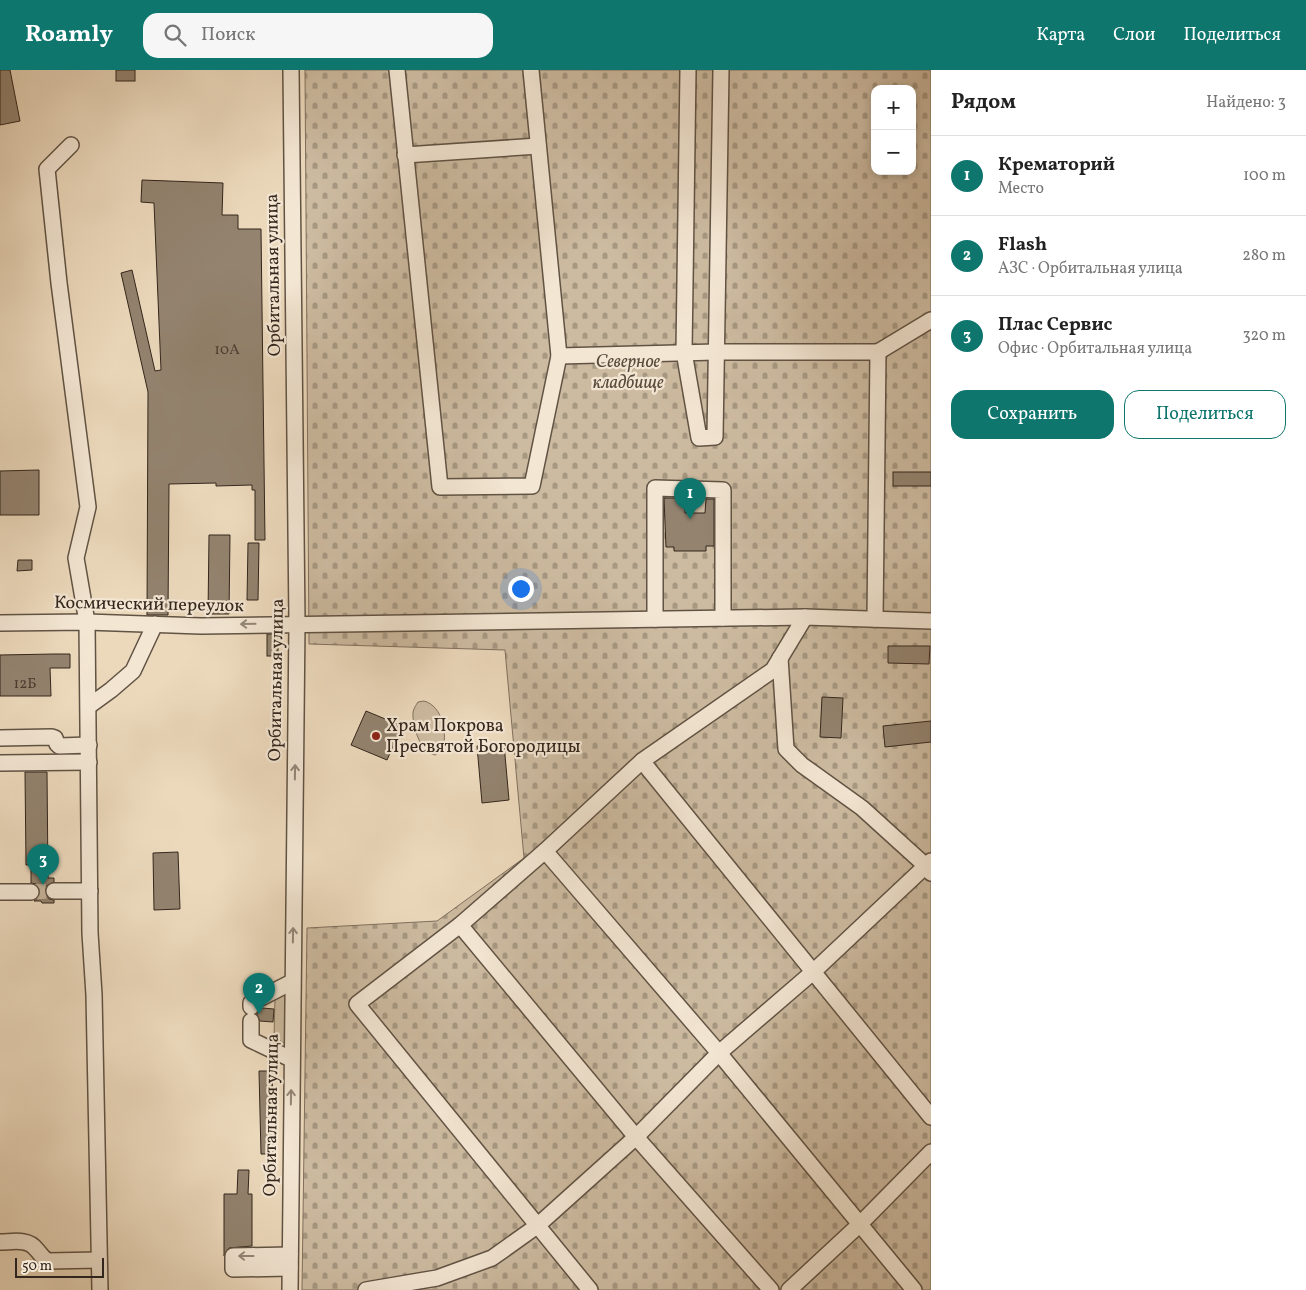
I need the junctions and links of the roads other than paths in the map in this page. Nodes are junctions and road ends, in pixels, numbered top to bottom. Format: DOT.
graph roads {
  1 [pos="290,70"];
  2 [pos="396,70"];
  3 [pos="531,70"];
  4 [pos="688,70"];
  5 [pos="721,70"];
  6 [pos="71,145"];
  7 [pos="538,146"];
  8 [pos="405,154"];
  9 [pos="931,320"];
  10 [pos="684,352"];
  11 [pos="716,352"];
  12 [pos="878,352"];
  13 [pos="559,356"];
  14 [pos="805,617"];
  15 [pos="723,618"];
  16 [pos="655,619"];
  17 [pos="874,619"];
  18 [pos="931,621"];
  19 [pos="87,622"];
  20 [pos="0,623"];
  21 [pos="297,623"];
  22 [pos="155,624"];
  23 [pos="780,658"];
  24 [pos="88,706"];
  25 [pos="0,738"];
  26 [pos="89,745"];
  27 [pos="642,761"];
  28 [pos="89,762"];
  29 [pos="0,763"];
  30 [pos="545,851"];
  31 [pos="929,867"];
  32 [pos="90,891"];
  33 [pos="0,892"];
  34 [pos="32,892"];
  35 [pos="54,892"];
  36 [pos="460,925"];
  37 [pos="813,972"];
  38 [pos="292,982"];
  39 [pos="719,1053"];
  40 [pos="291,1059"];
  41 [pos="931,1116"];
  42 [pos="636,1137"];
  43 [pos="931,1152"];
  44 [pos="859,1225"];
  45 [pos="537,1226"];
  46 [pos="0,1242"];
  47 [pos="99,1260"];
  48 [pos="100,1290"];
  49 [pos="290,1290"];
  50 [pos="366,1290"];
  51 [pos="590,1290"];
  52 [pos="771,1290"];
  53 [pos="789,1290"];
  54 [pos="914,1290"];
  1 -- 21 [label="street, Орбитальная улица"];
  2 -- 8 [label="street"];
  3 -- 7 [label="street"];
  4 -- 10 [label="street"];
  5 -- 11 [label="street"];
  6 -- 19 [label="street"];
  7 -- 8 [label="street"];
  7 -- 13 [label="street"];
  8 -- 13 [label="street"];
  9 -- 12 [label="street"];
  10 -- 11 [label="street"];
  10 -- 11 [label="street"];
  10 -- 13 [label="street"];
  11 -- 12 [label="street"];
  12 -- 17 [label="street"];
  14 -- 15 [label="street, Космический переулок"];
  14 -- 17 [label="street, Космический переулок"];
  14 -- 23 [label="street"];
  15 -- 16 [label="street, Космический переулок"];
  15 -- 16 [label="street"];
  16 -- 21 [label="street, Космический переулок"];
  17 -- 18 [label="street, Космический переулок"];
  19 -- 20 [label="street, Космический переулок"];
  19 -- 22 [label="street, Космический переулок"];
  19 -- 24 [label="street"];
  21 -- 22 [label="street, Космический переулок, one-way"];
  38 -- 21 [label="street, Орбитальная улица, one-way"];
  22 -- 24 [label="street"];
  23 -- 27 [label="street"];
  23 -- 31 [label="street"];
  24 -- 26 [label="street"];
  25 -- 26 [label="street"];
  26 -- 28 [label="street"];
  27 -- 30 [label="street"];
  27 -- 37 [label="street"];
  28 -- 29 [label="street"];
  28 -- 32 [label="street"];
  30 -- 36 [label="street"];
  30 -- 39 [label="street"];
  31 -- 37 [label="street"];
  32 -- 35 [label="street"];
  32 -- 47 [label="street"];
  33 -- 34 [label="street"];
  36 -- 42 [label="street"];
  36 -- 45 [label="street"];
  37 -- 39 [label="street"];
  37 -- 41 [label="street"];
  38 -- 40 [label="street, Орбитальная улица"];
  38 -- 40 [label="street"];
  39 -- 42 [label="street"];
  39 -- 44 [label="street"];
  49 -- 40 [label="street, Орбитальная улица, one-way"];
  42 -- 45 [label="street"];
  42 -- 52 [label="street"];
  43 -- 44 [label="street"];
  44 -- 53 [label="street"];
  44 -- 54 [label="street"];
  45 -- 50 [label="street"];
  45 -- 51 [label="street"];
  46 -- 47 [label="street"];
  47 -- 48 [label="street"];
}
